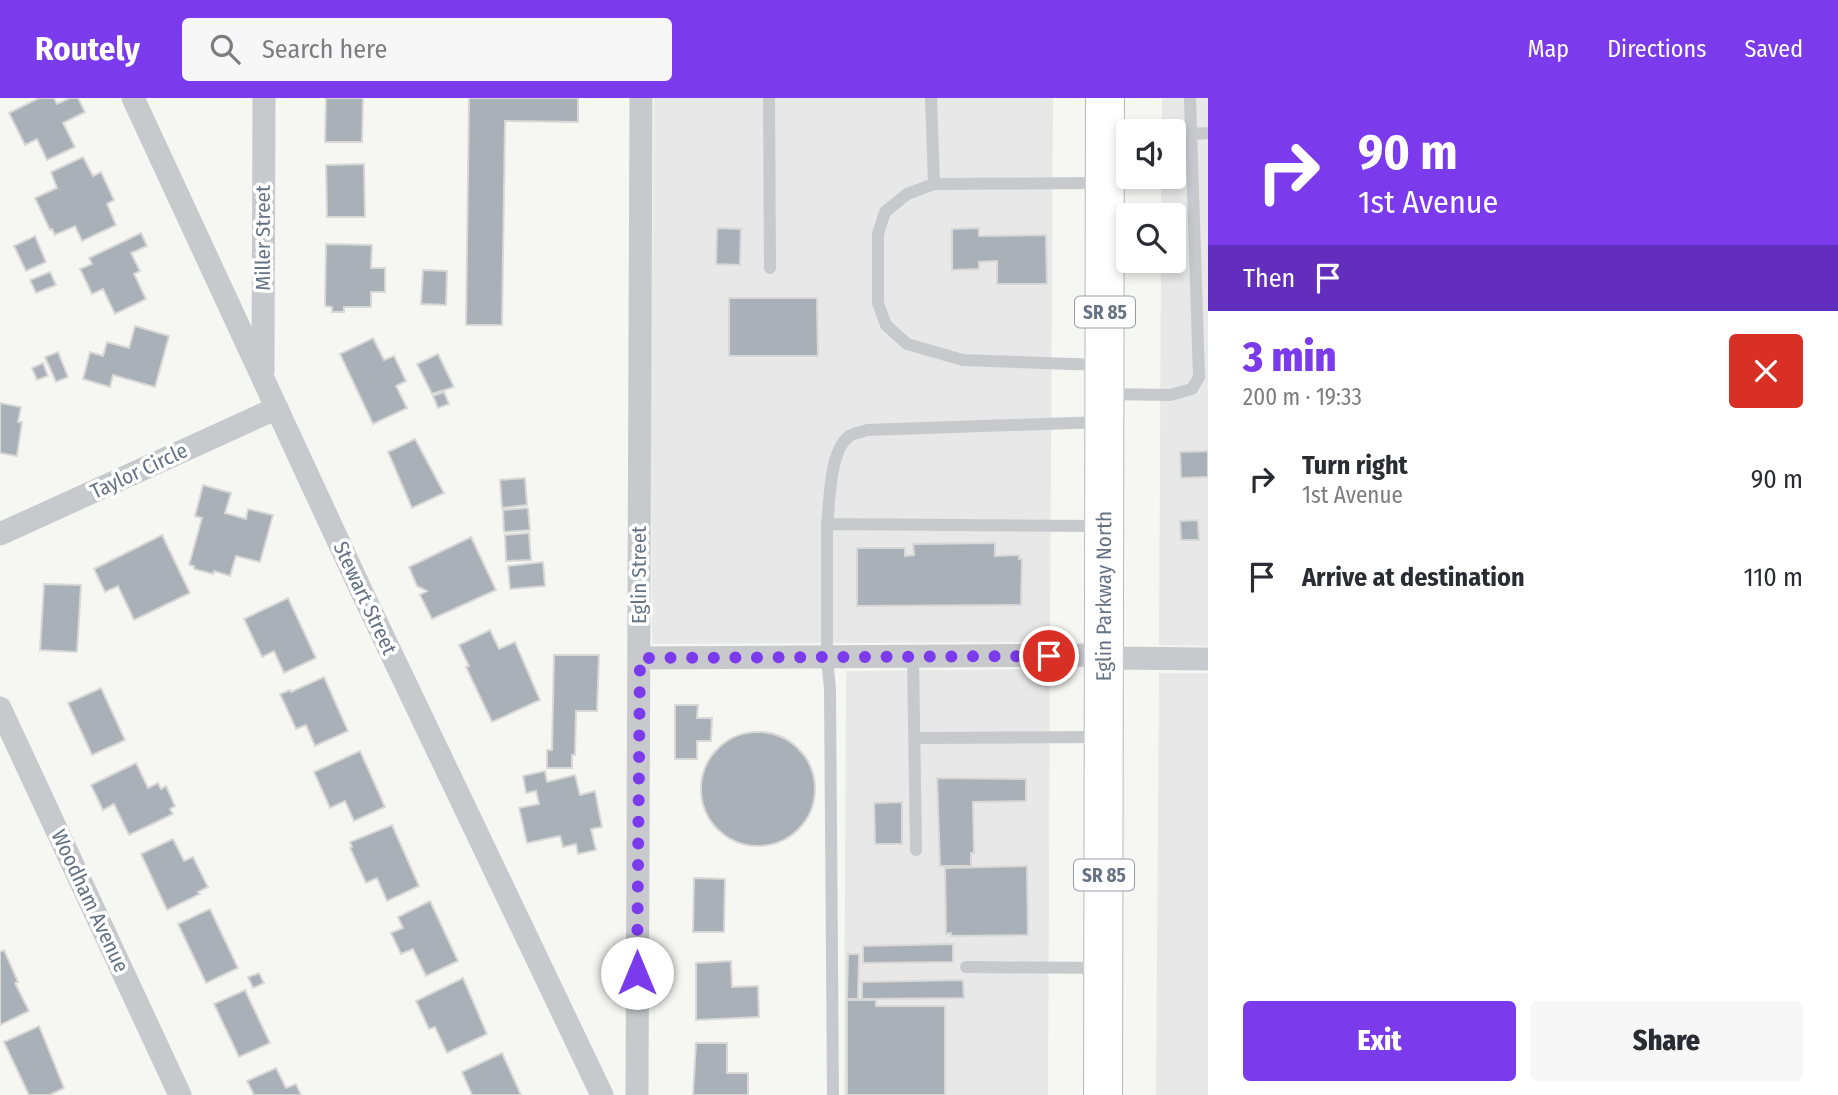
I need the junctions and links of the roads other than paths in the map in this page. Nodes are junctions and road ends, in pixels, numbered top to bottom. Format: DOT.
graph roads {
  1 [pos="133,98"];
  2 [pos="264,98"];
  3 [pos="641,98"];
  4 [pos="769,98"];
  5 [pos="931,98"];
  6 [pos="1105,98"];
  7 [pos="1189,98"];
  8 [pos="1208,133"];
  9 [pos="1191,134"];
  10 [pos="1105,183"];
  11 [pos="934,184"];
  12 [pos="1202,264"];
  13 [pos="770,268"];
  14 [pos="263,377"];
  15 [pos="1204,377"];
  16 [pos="1105,394"];
  17 [pos="277,408"];
  18 [pos="827,524"];
  19 [pos="1104,526"];
  20 [pos="0,534"];
  21 [pos="1104,655"];
  22 [pos="827,657"];
  23 [pos="913,657"];
  24 [pos="640,658"];
  25 [pos="1208,659"];
  26 [pos="0,708"];
  27 [pos="1104,737"];
  28 [pos="914,738"];
  29 [pos="916,850"];
  30 [pos="966,967"];
  31 [pos="1103,968"];
  32 [pos="180,1095"];
  33 [pos="602,1095"];
  34 [pos="637,1095"];
  35 [pos="833,1095"];
  36 [pos="1103,1095"];
  1 -- 14 [label="street, Stewart Street"];
  2 -- 14 [label="street, Miller Street"];
  3 -- 24 [label="street, Eglin Street"];
  4 -- 13 [label="lane"];
  5 -- 11 [label="lane"];
  6 -- 10 [label="highway, Eglin Parkway North / SR 85"];
  7 -- 9 [label="lane"];
  8 -- 9 [label="lane"];
  9 -- 12 [label="lane"];
  10 -- 11 [label="lane"];
  10 -- 16 [label="highway, Eglin Parkway North / SR 85"];
  11 -- 16 [label="lane"];
  12 -- 15 [label="lane"];
  14 -- 17 [label="street, Stewart Street"];
  15 -- 16 [label="lane"];
  16 -- 18 [label="lane"];
  16 -- 19 [label="highway, Eglin Parkway North / SR 85"];
  17 -- 20 [label="street, Taylor Circle"];
  17 -- 33 [label="street, Stewart Street"];
  18 -- 19 [label="lane"];
  18 -- 22 [label="lane"];
  19 -- 21 [label="highway, Eglin Parkway North / SR 85"];
  21 -- 23 [label="street"];
  21 -- 25 [label="street"];
  21 -- 27 [label="highway, Eglin Parkway North / SR 85"];
  22 -- 23 [label="street"];
  22 -- 24 [label="street"];
  22 -- 35 [label="lane"];
  23 -- 28 [label="lane"];
  24 -- 34 [label="street, Eglin Street"];
  26 -- 32 [label="street, Woodham Avenue"];
  27 -- 28 [label="lane"];
  27 -- 31 [label="highway, Eglin Parkway North / SR 85"];
  28 -- 29 [label="lane"];
  30 -- 31 [label="lane"];
  31 -- 36 [label="highway, Eglin Parkway North / SR 85"];
}
